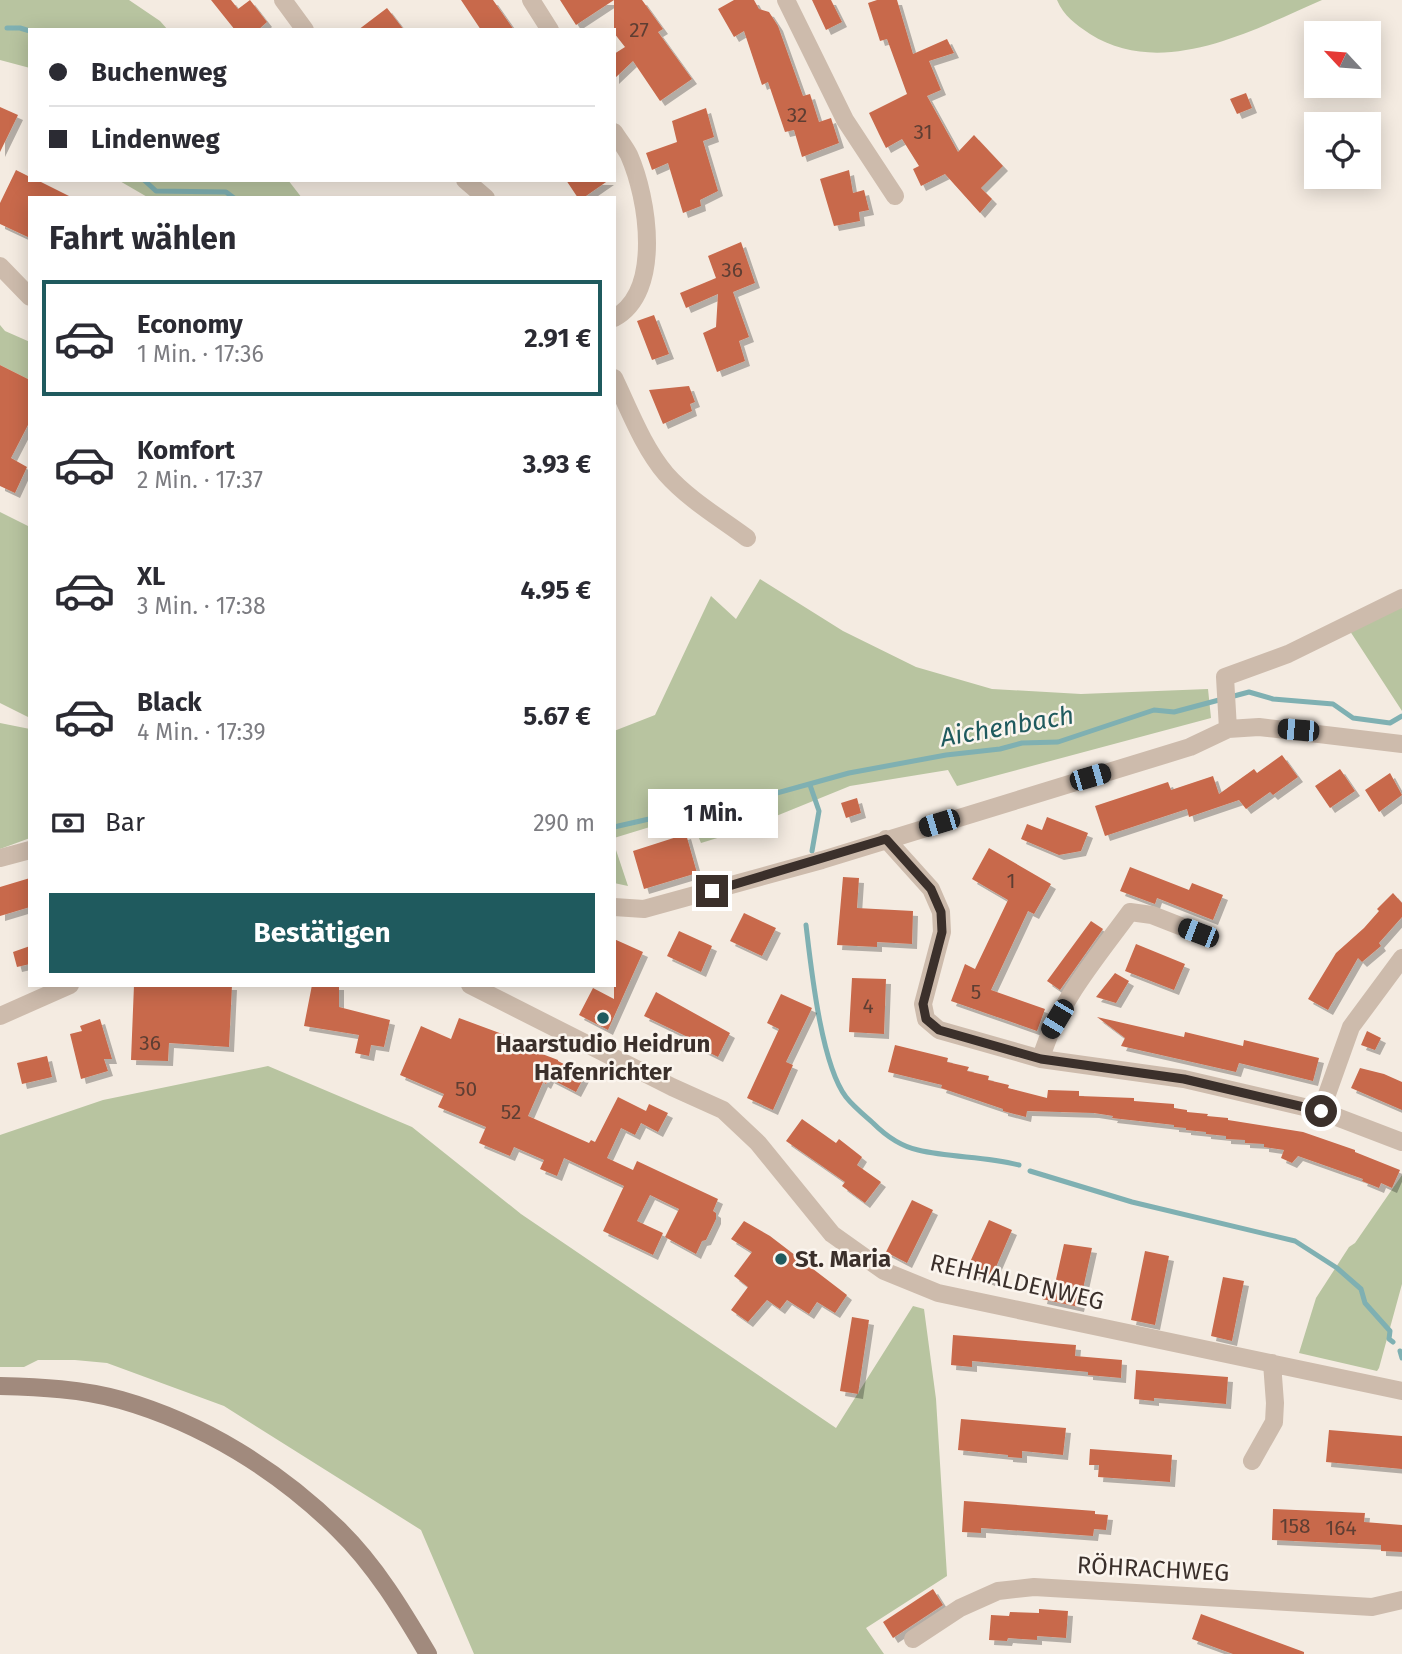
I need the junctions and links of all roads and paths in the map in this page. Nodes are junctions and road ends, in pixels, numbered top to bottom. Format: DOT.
graph roads {
  1 [pos="283,0"];
  2 [pos="531,0"];
  3 [pos="786,0"];
  4 [pos="303,28"];
  5 [pos="549,28"];
  6 [pos="616,135"];
  7 [pos="467,182"];
  8 [pos="484,196"];
  9 [pos="895,196"];
  10 [pos="0,266"];
  11 [pos="28,295"];
  12 [pos="616,317"];
  13 [pos="616,382"];
  14 [pos="747,538"];
  15 [pos="1402,598"];
  16 [pos="1228,729"];
  17 [pos="1402,744"];
  18 [pos="886,839"];
  19 [pos="28,851"];
  20 [pos="0,858"];
  21 [pos="616,907"];
  22 [pos="1198,933"];
  23 [pos="1402,958"];
  24 [pos="65,987"];
  25 [pos="474,987"];
  26 [pos="0,1016"];
  27 [pos="1041,1059"];
  28 [pos="1321,1111"];
  29 [pos="1402,1142"];
  30 [pos="1272,1363"];
  31 [pos="0,1387"];
  32 [pos="1402,1391"];
  33 [pos="1252,1461"];
  34 [pos="1402,1600"];
  35 [pos="912,1639"];
  36 [pos="428,1654"];
  1 -- 4 [label="street"];
  2 -- 5 [label="street"];
  3 -- 9 [label="street"];
  6 -- 12 [label="street"];
  7 -- 8 [label="street"];
  10 -- 11 [label="street"];
  13 -- 14 [label="street"];
  15 -- 16 [label="street"];
  16 -- 17 [label="street"];
  16 -- 18 [label="street"];
  18 -- 21 [label="street"];
  18 -- 27 [label="street"];
  19 -- 20 [label="street"];
  22 -- 27 [label="street"];
  23 -- 28 [label="street"];
  24 -- 26 [label="street"];
  25 -- 30 [label="street, REHHALDENWEG"];
  27 -- 28 [label="street"];
  28 -- 29 [label="street"];
  30 -- 32 [label="street, REHHALDENWEG"];
  30 -- 33 [label="street"];
  31 -- 36 [label="main road"];
  34 -- 35 [label="street, RÖHRACHWEG"];
}
